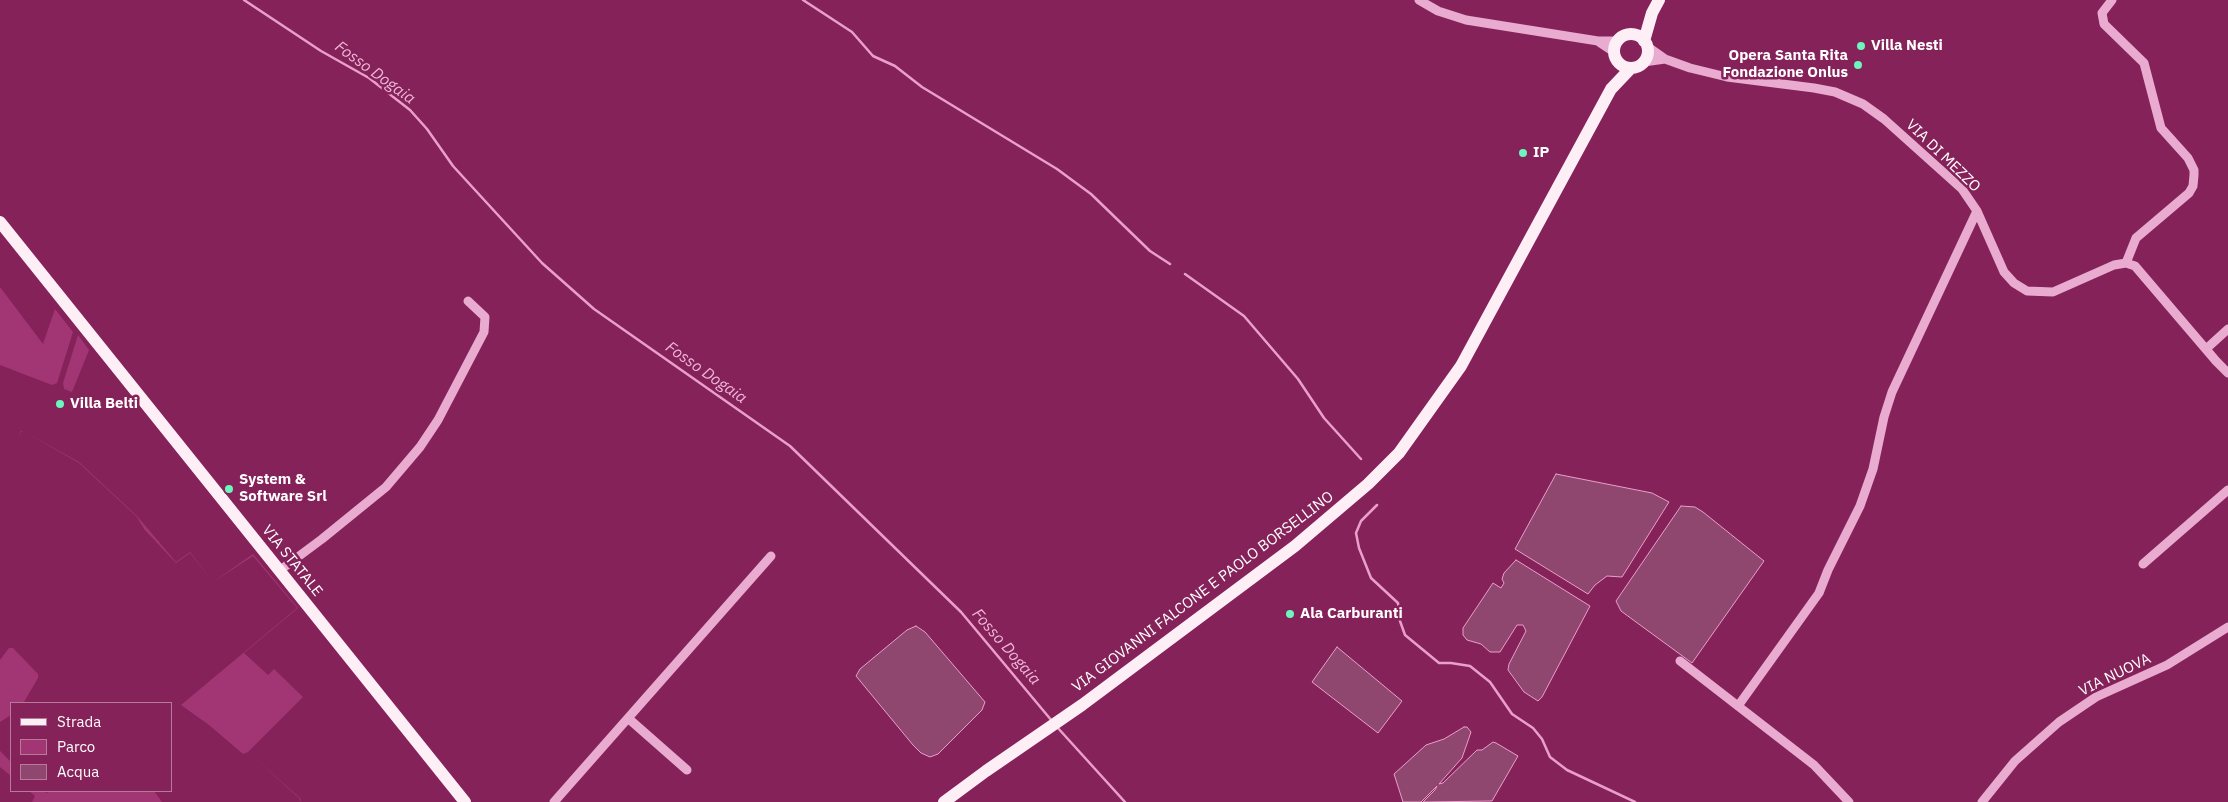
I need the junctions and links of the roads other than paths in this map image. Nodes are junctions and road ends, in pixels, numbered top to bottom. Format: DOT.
graph roads {
  1 [pos="1419,0"];
  2 [pos="1659,0"];
  3 [pos="2112,0"];
  4 [pos="1652,13"];
  5 [pos="1630,34"];
  6 [pos="1646,44"];
  7 [pos="1616,51"];
  8 [pos="1665,59"];
  9 [pos="1644,62"];
  10 [pos="1631,68"];
  11 [pos="1611,89"];
  12 [pos="1978,211"];
  13 [pos="0,222"];
  14 [pos="2126,263"];
  15 [pos="468,301"];
  16 [pos="2228,329"];
  17 [pos="2206,349"];
  18 [pos="2228,373"];
  19 [pos="2228,490"];
  20 [pos="772,556"];
  21 [pos="2143,564"];
  22 [pos="279,571"];
  23 [pos="2228,626"];
  24 [pos="1680,661"];
  25 [pos="1738,706"];
  26 [pos="629,719"];
  27 [pos="687,770"];
  28 [pos="465,802"];
  29 [pos="554,802"];
  30 [pos="944,802"];
  31 [pos="1849,802"];
  32 [pos="1982,802"];
  1 -- 7 [label="street"];
  2 -- 4 [label="main road"];
  3 -- 14 [label="street"];
  4 -- 5 [label="main road"];
  4 -- 6 [label="main road"];
  5 -- 6 [label="main road"];
  5 -- 7 [label="main road"];
  6 -- 8 [label="street"];
  6 -- 9 [label="main road"];
  7 -- 10 [label="main road"];
  7 -- 11 [label="main road, VIA GIOVANNI FALCONE E PAOLO BORSELLINO"];
  8 -- 9 [label="street"];
  8 -- 12 [label="street, VIA DI MEZZO"];
  9 -- 10 [label="main road"];
  10 -- 11 [label="main road, VIA GIOVANNI FALCONE E PAOLO BORSELLINO"];
  11 -- 30 [label="main road, VIA GIOVANNI FALCONE E PAOLO BORSELLINO"];
  12 -- 14 [label="street, VIA DI MEZZO"];
  12 -- 25 [label="street"];
  13 -- 22 [label="main road, VIA STATALE"];
  14 -- 17 [label="street"];
  15 -- 22 [label="street"];
  16 -- 17 [label="street"];
  17 -- 18 [label="street"];
  19 -- 21 [label="street"];
  20 -- 26 [label="street"];
  22 -- 28 [label="main road, VIA STATALE"];
  23 -- 32 [label="street, VIA NUOVA"];
  24 -- 25 [label="street"];
  25 -- 31 [label="street"];
  26 -- 27 [label="street"];
  26 -- 29 [label="street"];
}
